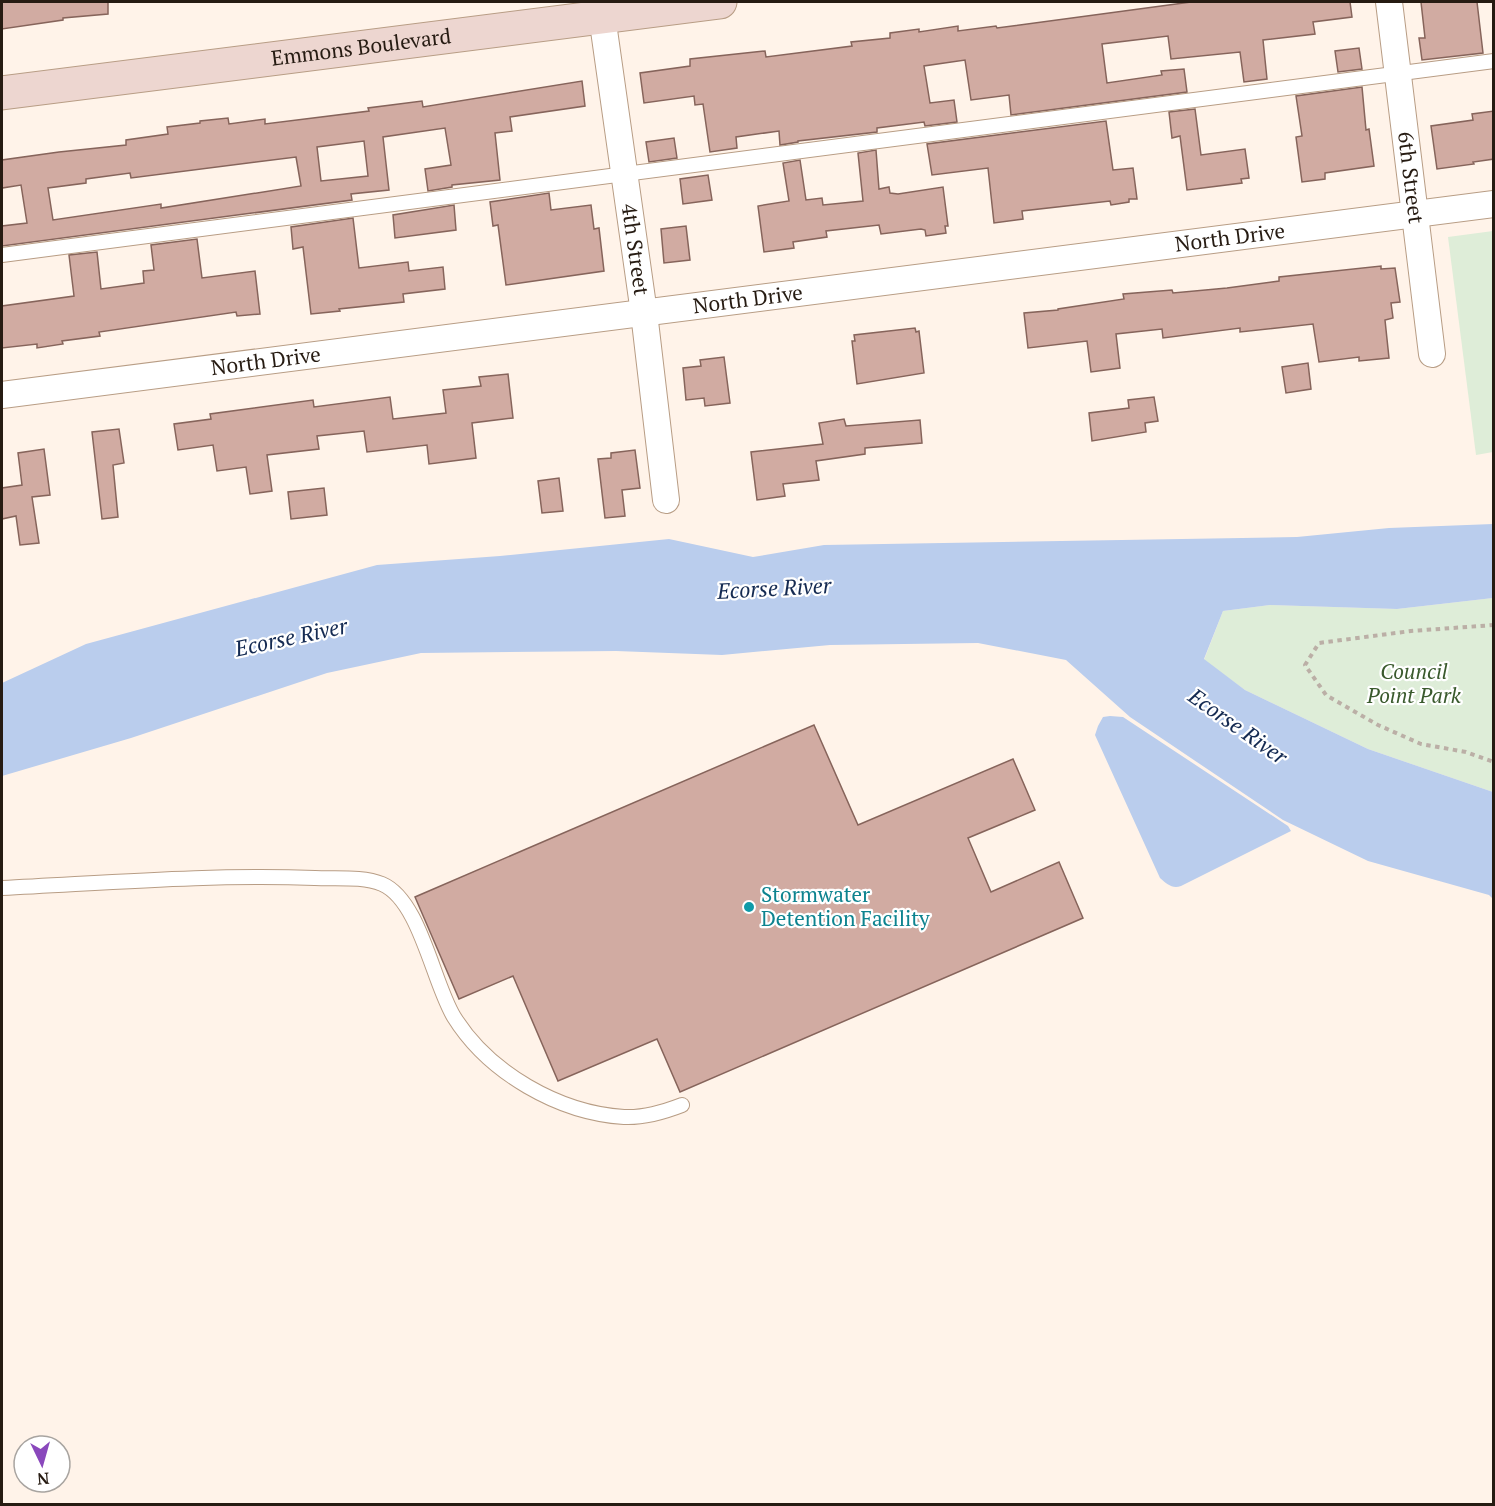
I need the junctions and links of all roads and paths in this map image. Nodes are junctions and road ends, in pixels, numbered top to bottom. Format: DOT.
graph roads {
  1 [pos="720,2"];
  2 [pos="1389,2"];
  3 [pos="601,9"];
  4 [pos="1494,61"];
  5 [pos="1398,73"];
  6 [pos="2,93"];
  7 [pos="624,175"];
  8 [pos="1494,204"];
  9 [pos="1416,215"];
  10 [pos="2,255"];
  11 [pos="644,313"];
  12 [pos="1432,354"];
  13 [pos="2,395"];
  14 [pos="666,500"];
  15 [pos="1494,625"];
  16 [pos="1494,762"];
  17 [pos="2,888"];
  18 [pos="682,1105"];
  1 -- 3 [label="street, Emmons Boulevard"];
  2 -- 5 [label="street, 6th Street"];
  3 -- 6 [label="street, Emmons Boulevard"];
  3 -- 7 [label="street, 4th Street"];
  4 -- 5 [label="lane"];
  5 -- 7 [label="lane"];
  5 -- 9 [label="street, 6th Street"];
  7 -- 10 [label="lane"];
  7 -- 11 [label="street, 4th Street"];
  8 -- 9 [label="street, North Drive"];
  9 -- 11 [label="street, North Drive"];
  9 -- 12 [label="street, 6th Street"];
  11 -- 13 [label="street, North Drive"];
  11 -- 14 [label="street, 4th Street"];
  15 -- 16 [label="path"];
  17 -- 18 [label="lane"];
}
